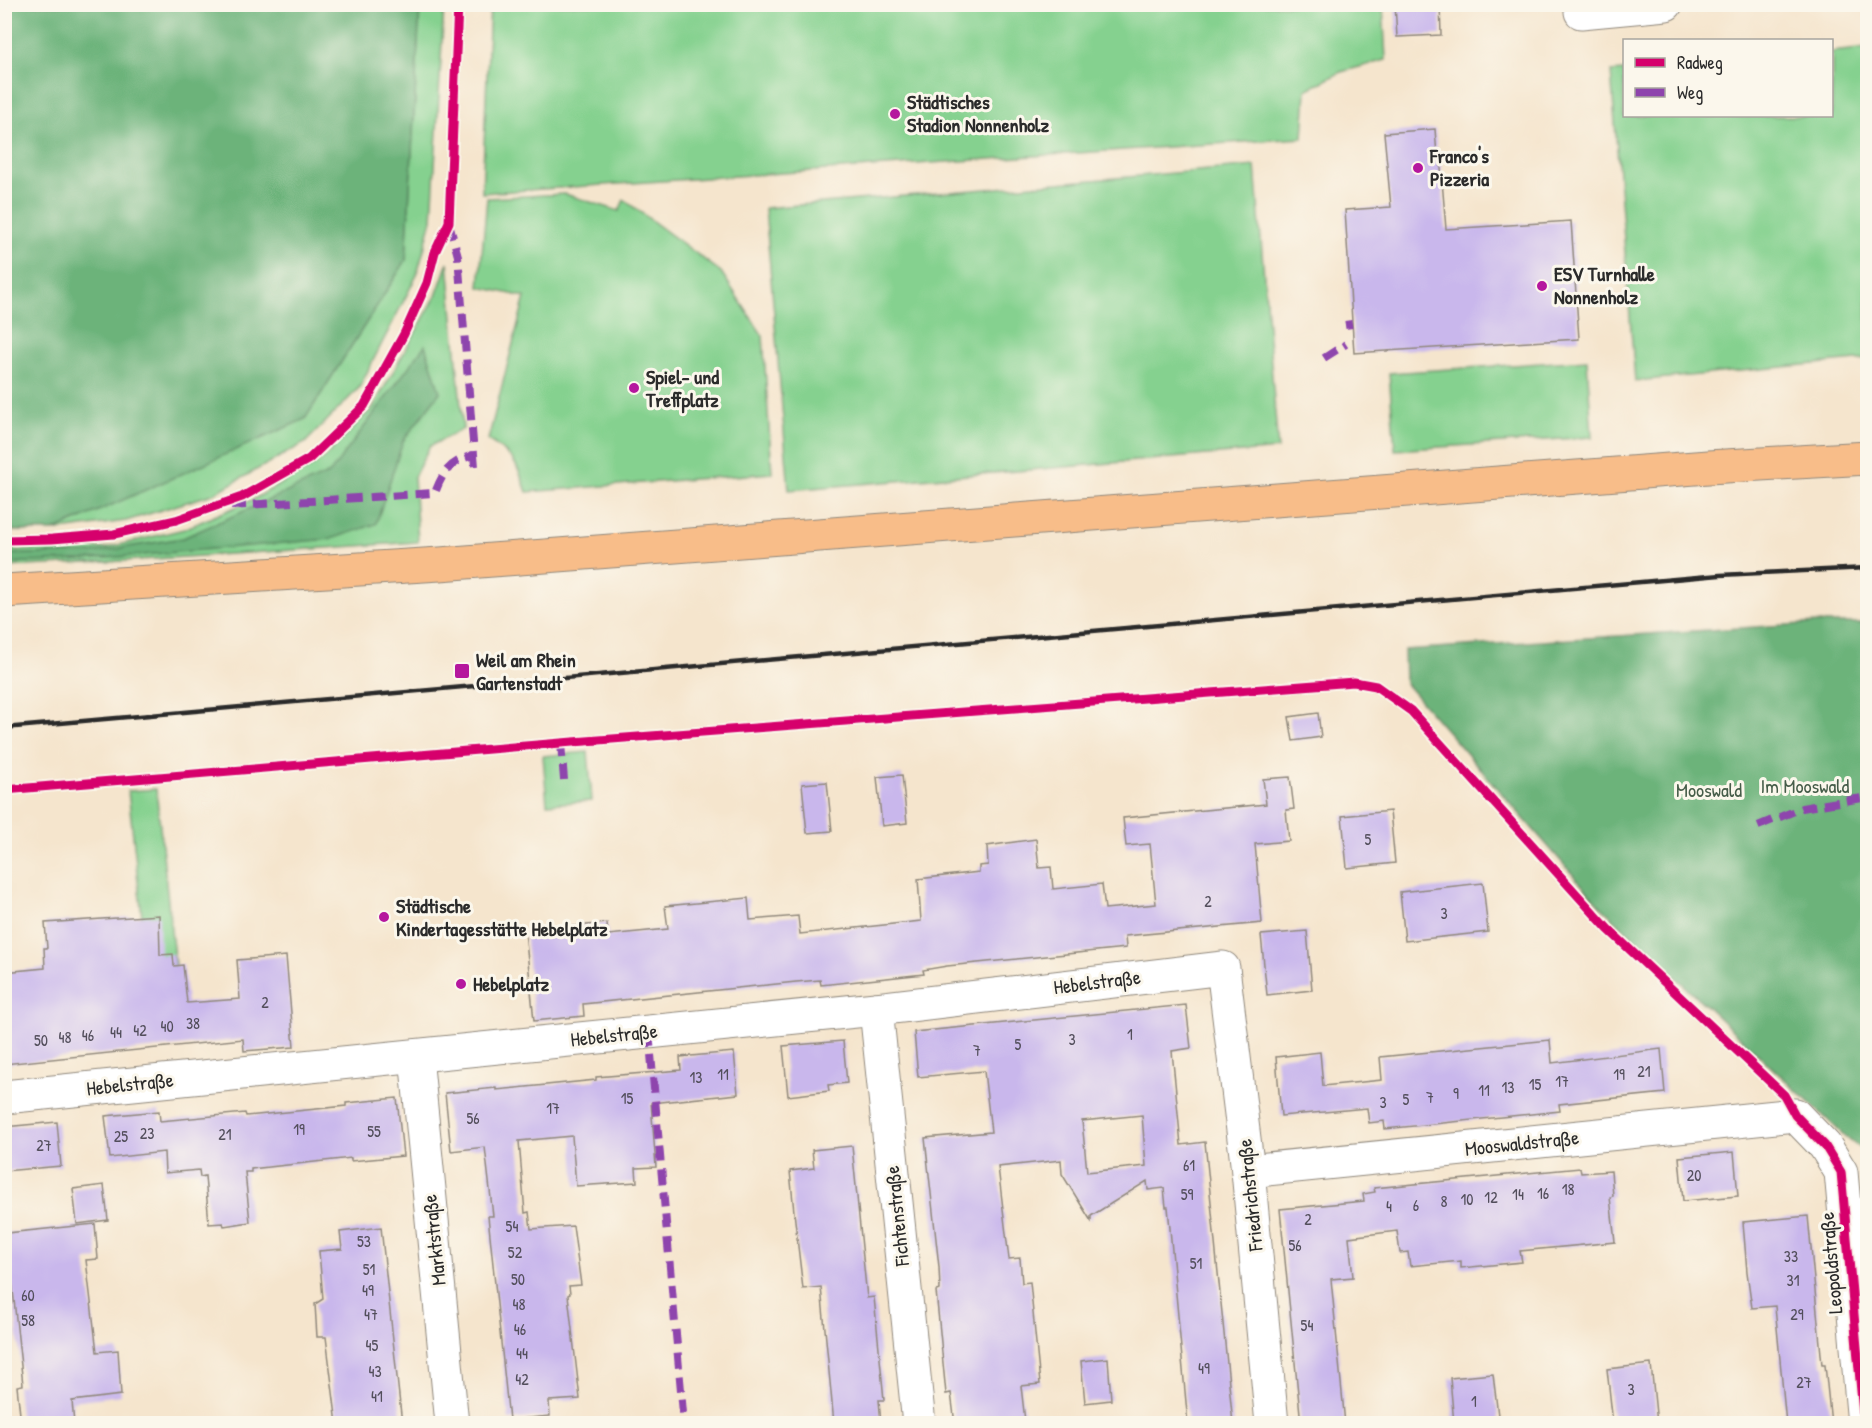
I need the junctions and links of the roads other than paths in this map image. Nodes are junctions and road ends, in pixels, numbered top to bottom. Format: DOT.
graph roads {
  1 [pos="1581,4"];
  2 [pos="1666,4"];
  3 [pos="1868,458"];
  4 [pos="4,591"];
  5 [pos="1223,968"];
  6 [pos="876,1009"];
  7 [pos="416,1056"];
  8 [pos="4,1097"];
  9 [pos="1795,1114"];
  10 [pos="1248,1172"];
  11 [pos="452,1424"];
  12 [pos="919,1424"];
  13 [pos="1272,1424"];
  14 [pos="1864,1424"];
  1 -- 2 [label="street"];
  3 -- 4 [label="main road"];
  5 -- 6 [label="street, Hebelstraße"];
  5 -- 10 [label="street, Friedrichstraße"];
  6 -- 7 [label="street, Hebelstraße"];
  6 -- 12 [label="street, Fichtenstraße"];
  7 -- 8 [label="street, Hebelstraße"];
  7 -- 11 [label="street, Marktstraße"];
  9 -- 10 [label="street, Mooswaldstraße"];
  9 -- 14 [label="street, Leopoldstraße"];
  10 -- 13 [label="street, Friedrichstraße"];
}
